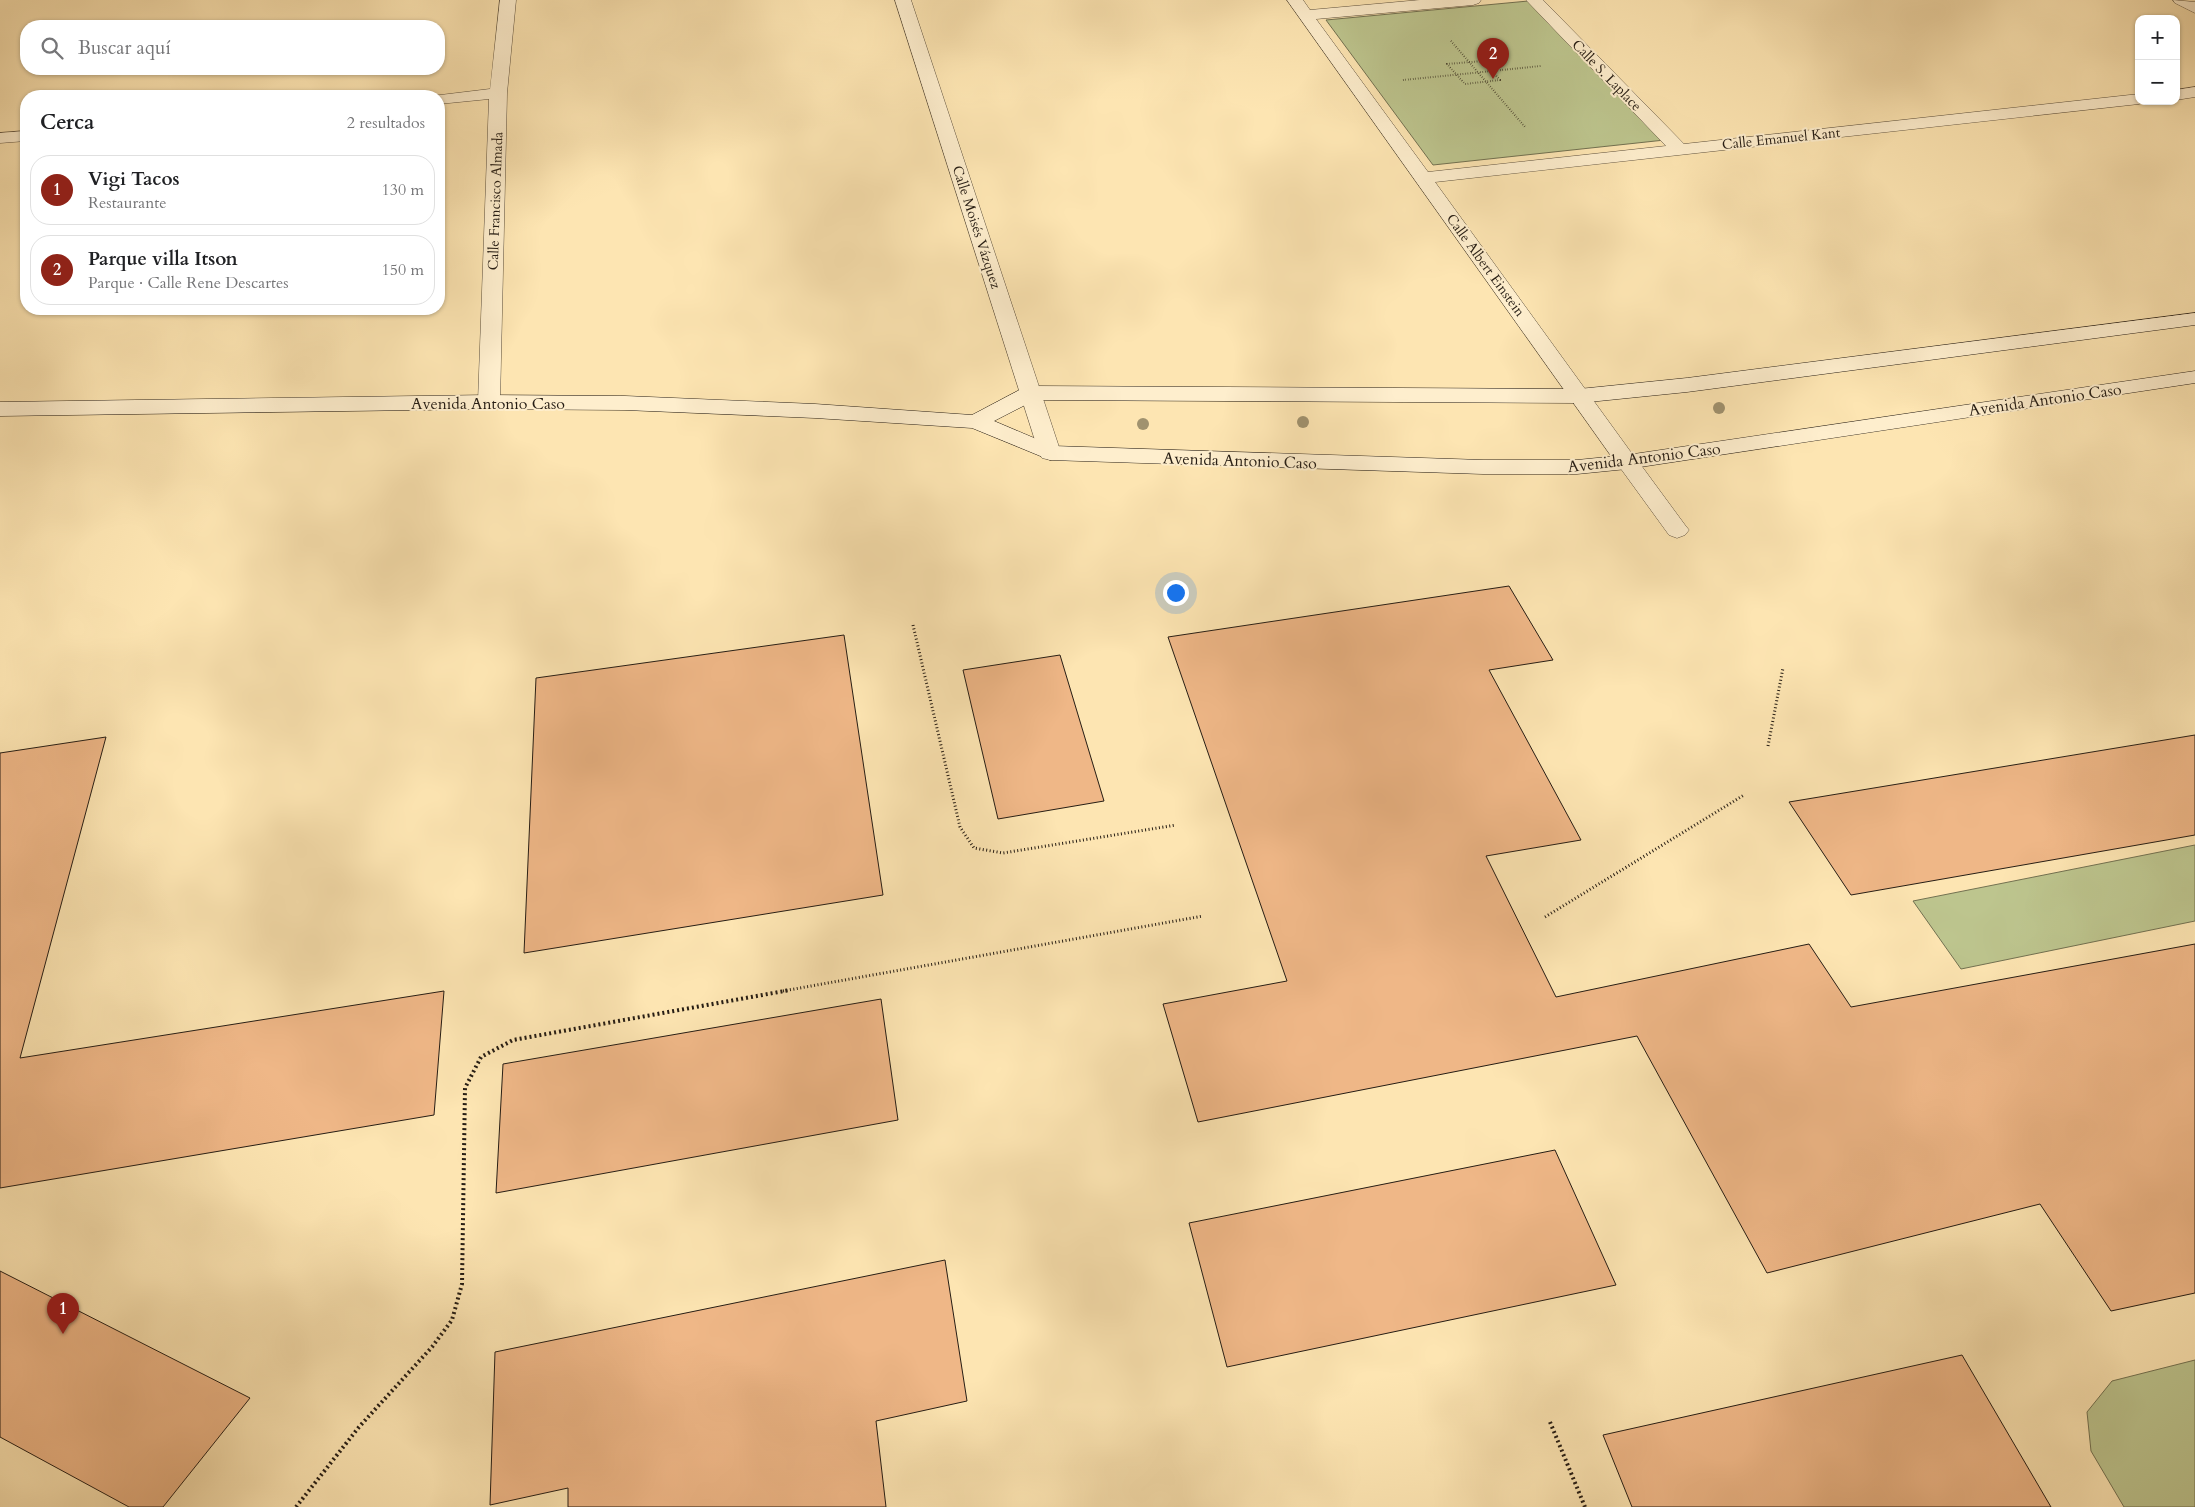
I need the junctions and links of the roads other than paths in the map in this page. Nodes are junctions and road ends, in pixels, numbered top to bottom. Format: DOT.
graph roads {
  1 [pos="508,0"];
  2 [pos="903,0"];
  3 [pos="1473,0"];
  4 [pos="1534,0"];
  5 [pos="2181,0"];
  6 [pos="1300,7"];
  7 [pos="2195,8"];
  8 [pos="2195,92"];
  9 [pos="498,94"];
  10 [pos="2180,94"];
  11 [pos="445,98"];
  12 [pos="2135,99"];
  13 [pos="20,136"];
  14 [pos="0,138"];
  15 [pos="1680,150"];
  16 [pos="1423,178"];
  17 [pos="2195,319"];
  18 [pos="2195,377"];
  19 [pos="1031,393"];
  20 [pos="1579,396"];
  21 [pos="489,402"];
  22 [pos="0,409"];
  23 [pos="976,422"];
  24 [pos="1050,454"];
  25 [pos="1627,462"];
  26 [pos="1677,530"];
  1 -- 9 [label="street, Calle Francisco Almada"];
  2 -- 19 [label="street, Calle Moisés Vázquez"];
  3 -- 6 [label="street"];
  4 -- 15 [label="street, Calle S. Laplace"];
  5 -- 7 [label="street"];
  6 -- 16 [label="street, Calle Albert Einstein"];
  8 -- 10 [label="street"];
  9 -- 11 [label="street"];
  9 -- 21 [label="street, Calle Francisco Almada"];
  12 -- 15 [label="street, Calle Emanuel Kant"];
  13 -- 14 [label="street"];
  15 -- 16 [label="street, Calle Emanuel Kant"];
  16 -- 20 [label="street, Calle Albert Einstein"];
  17 -- 20 [label="street"];
  18 -- 25 [label="street, Avenida Antonio Caso"];
  19 -- 20 [label="street"];
  19 -- 23 [label="street"];
  19 -- 24 [label="street, Calle Moisés Vázquez"];
  20 -- 25 [label="street, Calle Albert Einstein"];
  21 -- 22 [label="street, Avenida Antonio Caso"];
  21 -- 23 [label="street, Avenida Antonio Caso"];
  23 -- 24 [label="street, Avenida Antonio Caso"];
  24 -- 25 [label="street, Avenida Antonio Caso"];
  25 -- 26 [label="street, Calle Albert Einstein"];
}
